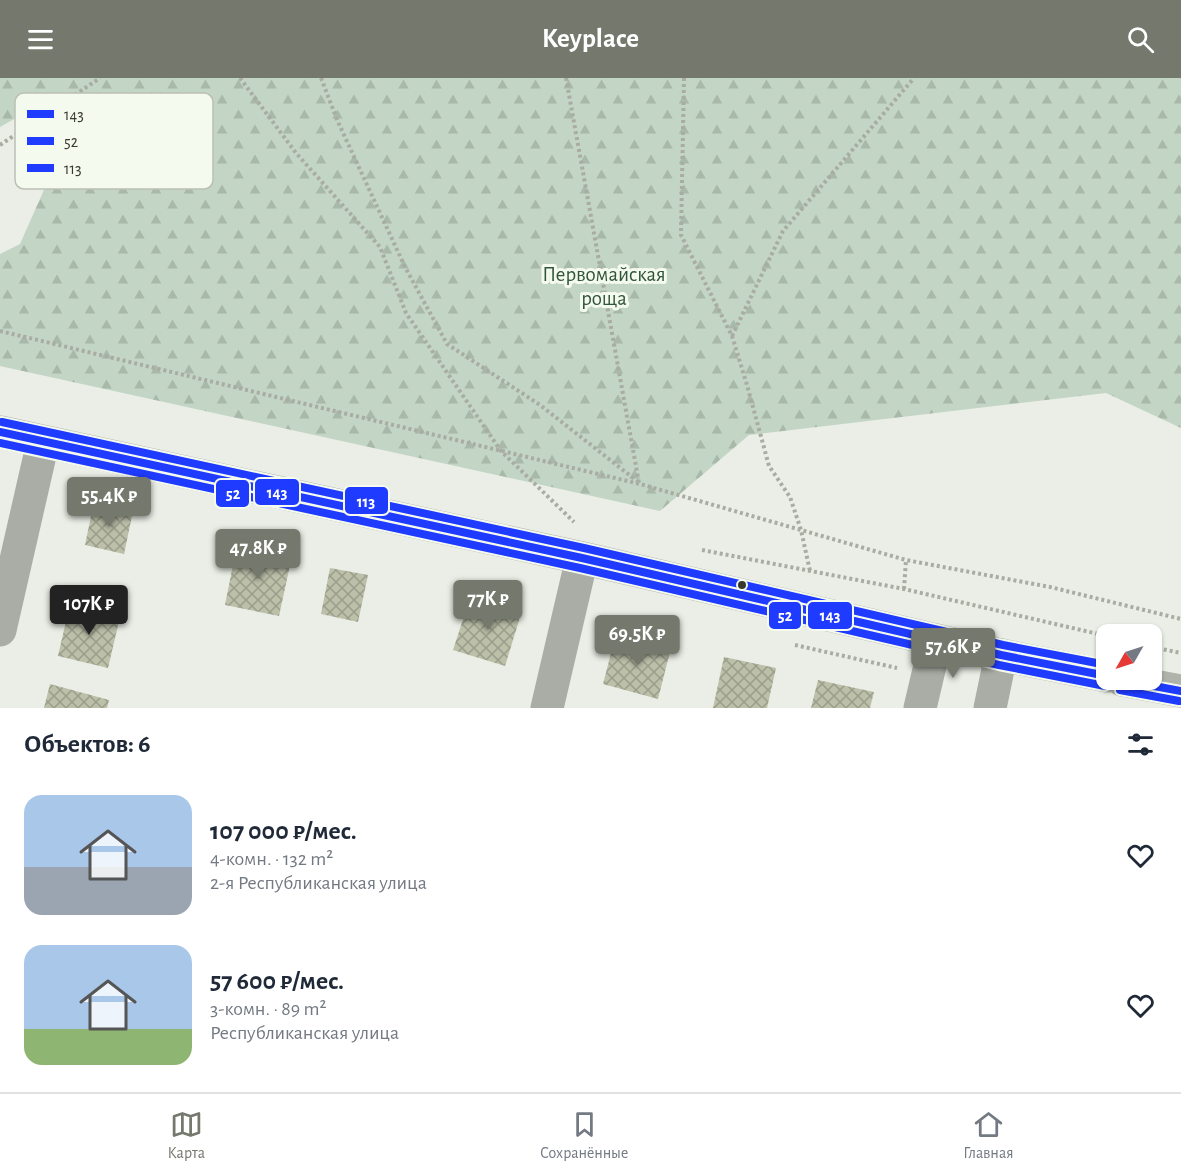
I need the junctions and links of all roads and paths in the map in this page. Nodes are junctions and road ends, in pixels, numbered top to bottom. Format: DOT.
graph roads {
  1 [pos="100,78"];
  2 [pos="240,78"];
  3 [pos="321,78"];
  4 [pos="566,78"];
  5 [pos="684,78"];
  6 [pos="914,78"];
  7 [pos="78,93"];
  8 [pos="15,135"];
  9 [pos="0,145"];
  10 [pos="0,331"];
  11 [pos="732,336"];
  12 [pos="0,432"];
  13 [pos="43,442"];
  14 [pos="501,451"];
  15 [pos="639,484"];
  16 [pos="576,525"];
  17 [pos="801,530"];
  18 [pos="582,558"];
  19 [pos="906,560"];
  20 [pos="810,571"];
  21 [pos="1181,619"];
  22 [pos="0,630"];
  23 [pos="1096,633"];
  24 [pos="936,640"];
  25 [pos="795,645"];
  26 [pos="1162,649"];
  27 [pos="1181,653"];
  28 [pos="1001,655"];
  29 [pos="1096,674"];
  30 [pos="928,675"];
  31 [pos="1162,688"];
  32 [pos="1181,692"];
  33 [pos="547,708"];
  34 [pos="920,708"];
  35 [pos="990,708"];
  1 -- 7 [label="path"];
  2 -- 14 [label="path"];
  3 -- 15 [label="path"];
  4 -- 15 [label="path"];
  5 -- 11 [label="path"];
  6 -- 11 [label="path"];
  8 -- 9 [label="path"];
  10 -- 14 [label="path"];
  11 -- 17 [label="path"];
  12 -- 13 [label="main road"];
  13 -- 18 [label="main road"];
  13 -- 22 [label="street"];
  14 -- 15 [label="path"];
  14 -- 16 [label="path"];
  15 -- 17 [label="path"];
  17 -- 19 [label="path"];
  17 -- 20 [label="path"];
  18 -- 24 [label="main road"];
  18 -- 33 [label="street"];
  19 -- 21 [label="path"];
  19 -- 23 [label="path"];
  24 -- 28 [label="main road"];
  24 -- 30 [label="street"];
  25 -- 30 [label="path"];
  26 -- 27 [label="path"];
  28 -- 29 [label="main road"];
  28 -- 35 [label="street"];
  30 -- 34 [label="street"];
  31 -- 32 [label="main road"];
}
